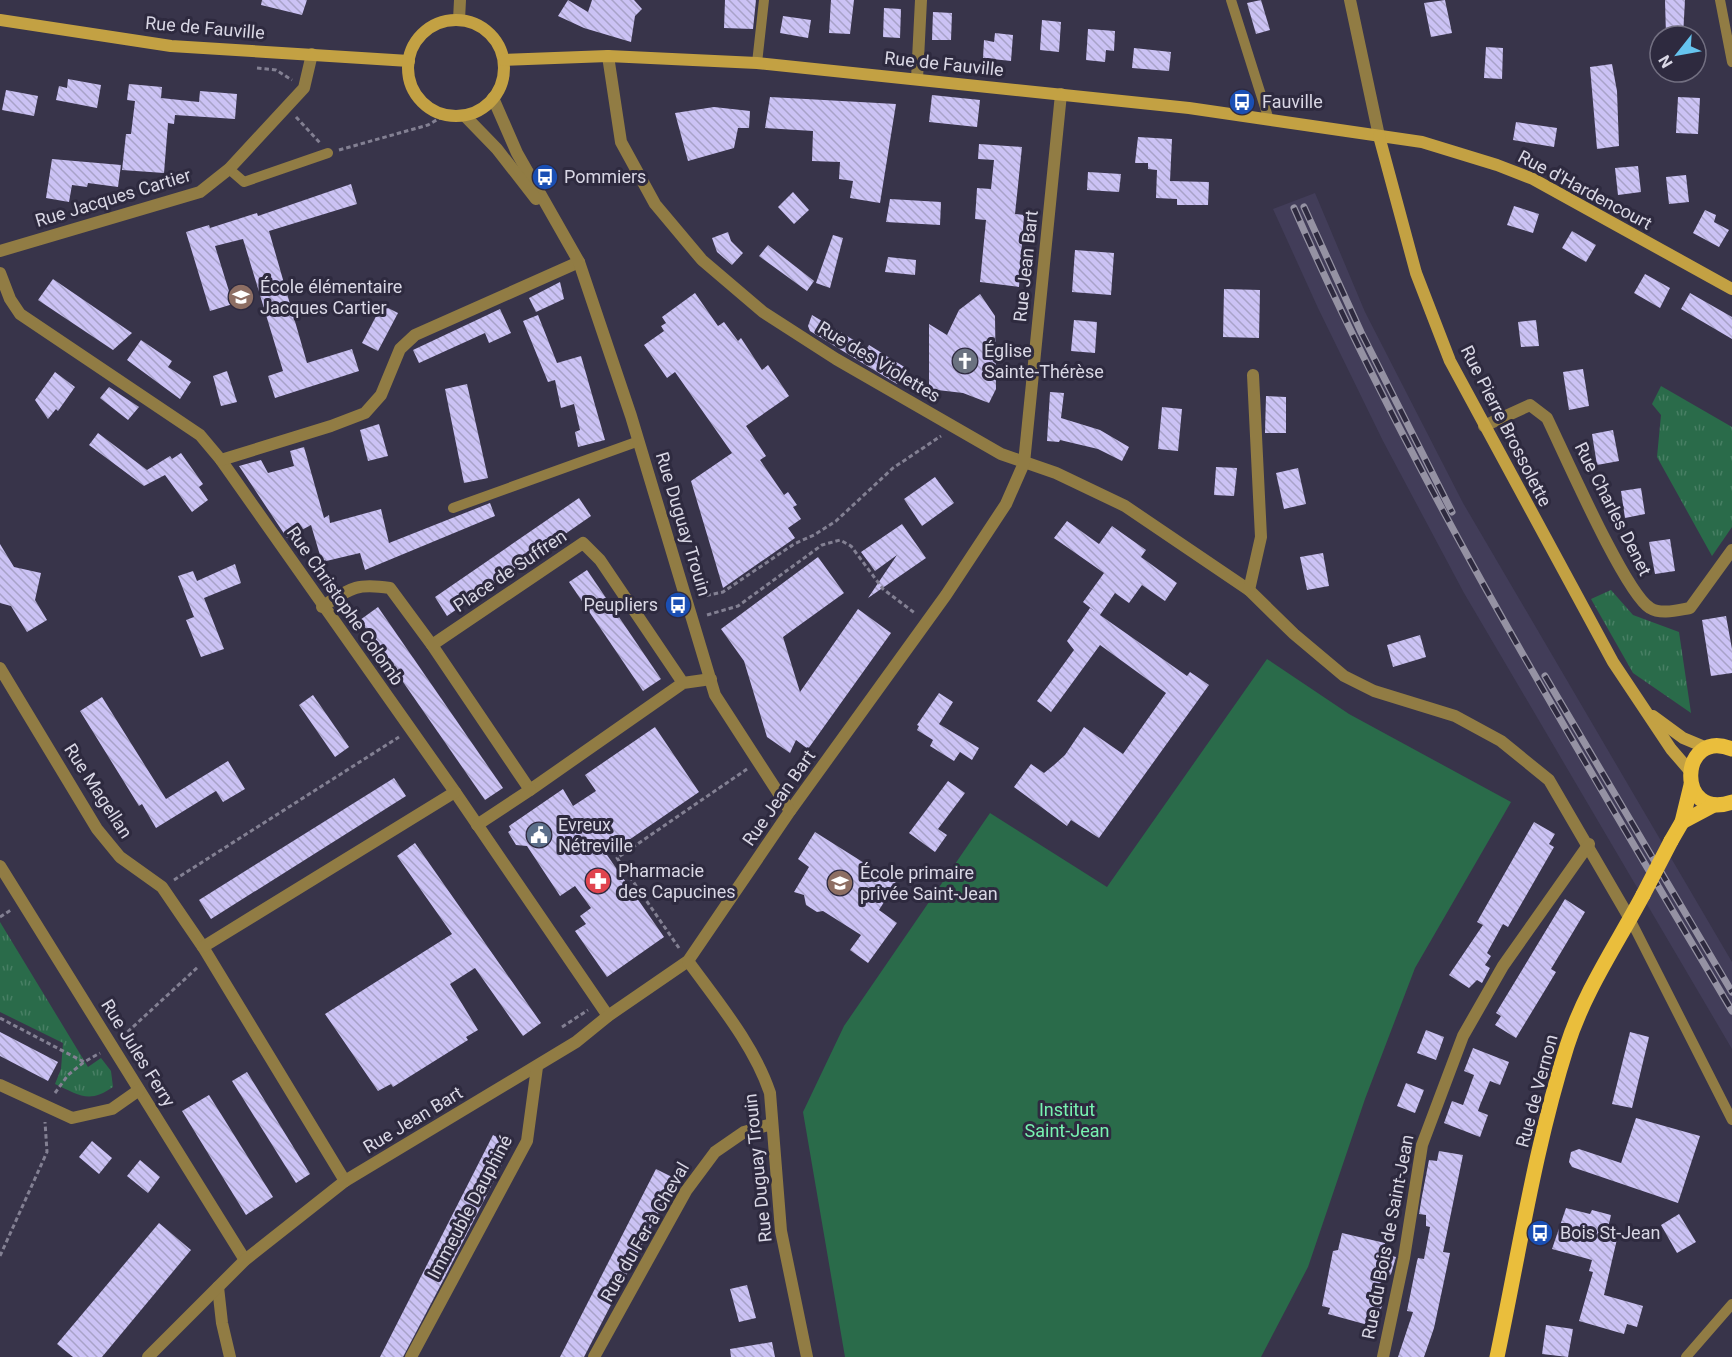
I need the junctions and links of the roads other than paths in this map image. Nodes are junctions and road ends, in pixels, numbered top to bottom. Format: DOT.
graph roads {
  1 [pos="460,0"];
  2 [pos="764,0"];
  3 [pos="921,0"];
  4 [pos="1231,0"];
  5 [pos="1350,0"];
  6 [pos="1720,0"];
  7 [pos="0,20"];
  8 [pos="459,20"];
  9 [pos="312,54"];
  10 [pos="608,56"];
  11 [pos="504,60"];
  12 [pos="409,61"];
  13 [pos="1732,62"];
  14 [pos="757,63"];
  15 [pos="917,79"];
  16 [pos="1061,94"];
  17 [pos="494,99"];
  18 [pos="465,116"];
  19 [pos="1269,120"];
  20 [pos="1379,136"];
  21 [pos="328,153"];
  22 [pos="229,169"];
  23 [pos="566,237"];
  24 [pos="0,251"];
  25 [pos="579,262"];
  26 [pos="0,273"];
  27 [pos="1732,289"];
  28 [pos="1253,375"];
  29 [pos="1484,426"];
  30 [pos="639,441"];
  31 [pos="221,459"];
  32 [pos="1024,463"];
  33 [pos="453,508"];
  34 [pos="1732,550"];
  35 [pos="1249,590"];
  36 [pos="322,607"];
  37 [pos="432,645"];
  38 [pos="0,669"];
  39 [pos="711,679"];
  40 [pos="683,683"];
  41 [pos="1647,712"];
  42 [pos="1723,745"];
  43 [pos="1690,778"];
  44 [pos="530,790"];
  45 [pos="455,792"];
  46 [pos="1726,805"];
  47 [pos="790,811"];
  48 [pos="1682,822"];
  49 [pos="477,825"];
  50 [pos="1589,844"];
  51 [pos="0,866"];
  52 [pos="1630,920"];
  53 [pos="203,947"];
  54 [pos="688,961"];
  55 [pos="608,1016"];
  56 [pos="537,1067"];
  57 [pos="0,1085"];
  58 [pos="140,1090"];
  59 [pos="1732,1120"];
  60 [pos="772,1124"];
  61 [pos="345,1181"];
  62 [pos="245,1260"];
  63 [pos="218,1287"];
  64 [pos="1732,1304"];
  65 [pos="148,1357"];
  66 [pos="230,1357"];
  67 [pos="411,1357"];
  68 [pos="594,1357"];
  69 [pos="807,1357"];
  70 [pos="1383,1357"];
  71 [pos="1497,1357"];
  72 [pos="1686,1357"];
  1 -- 8 [label="street"];
  2 -- 14 [label="lane"];
  3 -- 15 [label="street"];
  4 -- 19 [label="lane"];
  5 -- 20 [label="street"];
  6 -- 13 [label="lane"];
  7 -- 9 [label="main road, Rue de Fauville"];
  8 -- 11 [label="main road"];
  8 -- 12 [label="main road"];
  9 -- 12 [label="main road, Rue de Fauville"];
  9 -- 22 [label="street, Rue Jacques Cartier"];
  10 -- 11 [label="main road, Rue de Fauville"];
  10 -- 14 [label="main road, Rue de Fauville"];
  10 -- 32 [label="street, Rue des Violettes"];
  11 -- 17 [label="main road"];
  12 -- 18 [label="main road"];
  14 -- 15 [label="main road, Rue de Fauville"];
  15 -- 16 [label="main road, Rue de Fauville"];
  16 -- 19 [label="main road, Rue de Fauville"];
  16 -- 32 [label="street, Rue Jean Bart"];
  17 -- 18 [label="main road"];
  17 -- 23 [label="street, Rue Duguay Trouin"];
  18 -- 23 [label="street, Rue Duguay Trouin"];
  19 -- 20 [label="main road, Rue de Fauville"];
  20 -- 27 [label="main road, Rue d'Hardencourt"];
  20 -- 29 [label="main road, Rue Pierre Brossolette"];
  21 -- 22 [label="lane"];
  22 -- 24 [label="street, Rue Jacques Cartier"];
  23 -- 25 [label="street, Rue Duguay Trouin"];
  25 -- 30 [label="street, Rue Duguay Trouin"];
  25 -- 31 [label="street"];
  26 -- 31 [label="street, Rue Christophe Colomb"];
  28 -- 35 [label="street"];
  29 -- 34 [label="street, Rue Charles Denet"];
  29 -- 41 [label="main road, Rue Pierre Brossolette"];
  30 -- 33 [label="lane"];
  30 -- 39 [label="street, Rue Duguay Trouin"];
  31 -- 36 [label="street, Rue Christophe Colomb"];
  32 -- 35 [label="street, Rue des Violettes"];
  32 -- 47 [label="street, Rue Jean Bart"];
  35 -- 50 [label="street, Rue des Violettes"];
  36 -- 37 [label="street"];
  36 -- 45 [label="street, Rue Christophe Colomb"];
  37 -- 40 [label="street, Place de Suffren"];
  37 -- 44 [label="street"];
  38 -- 53 [label="street, Rue Magellan"];
  39 -- 40 [label="street"];
  39 -- 47 [label="street, Rue Duguay Trouin"];
  40 -- 44 [label="street"];
  41 -- 42 [label="main road, Rue Pierre Brossolette"];
  41 -- 43 [label="main road, Rue Pierre Brossolette"];
  42 -- 43 [label="main road"];
  43 -- 46 [label="main road"];
  43 -- 48 [label="main road, Rue de Vernon"];
  44 -- 49 [label="street"];
  45 -- 49 [label="street, Rue Christophe Colomb"];
  45 -- 53 [label="street"];
  46 -- 48 [label="main road"];
  47 -- 54 [label="street, Rue Jean Bart"];
  48 -- 52 [label="main road, Rue de Vernon, bridge"];
  49 -- 55 [label="street, Rue Christophe Colomb"];
  50 -- 52 [label="street, Rue des Violettes"];
  50 -- 70 [label="street, Rue du Bois de Saint-Jean"];
  51 -- 58 [label="street, Rue Jules Ferry"];
  52 -- 59 [label="lane"];
  52 -- 71 [label="main road, Rue de Vernon"];
  53 -- 61 [label="street, Rue Magellan"];
  54 -- 55 [label="street, Rue Jean Bart"];
  54 -- 60 [label="street, Rue Duguay Trouin"];
  55 -- 56 [label="street, Rue Jean Bart"];
  56 -- 61 [label="street, Rue Jean Bart"];
  56 -- 67 [label="street, Immeuble Dauphiné"];
  57 -- 58 [label="street"];
  58 -- 62 [label="street, Rue Jules Ferry"];
  60 -- 68 [label="street, Rue du Fer à Cheval"];
  60 -- 69 [label="street, Rue Duguay Trouin"];
  61 -- 62 [label="street, Rue Jean Bart"];
  62 -- 63 [label="street, Rue Jean Bart"];
  63 -- 65 [label="street, Rue Jean Bart"];
  63 -- 66 [label="street"];
  64 -- 72 [label="lane"];
}
